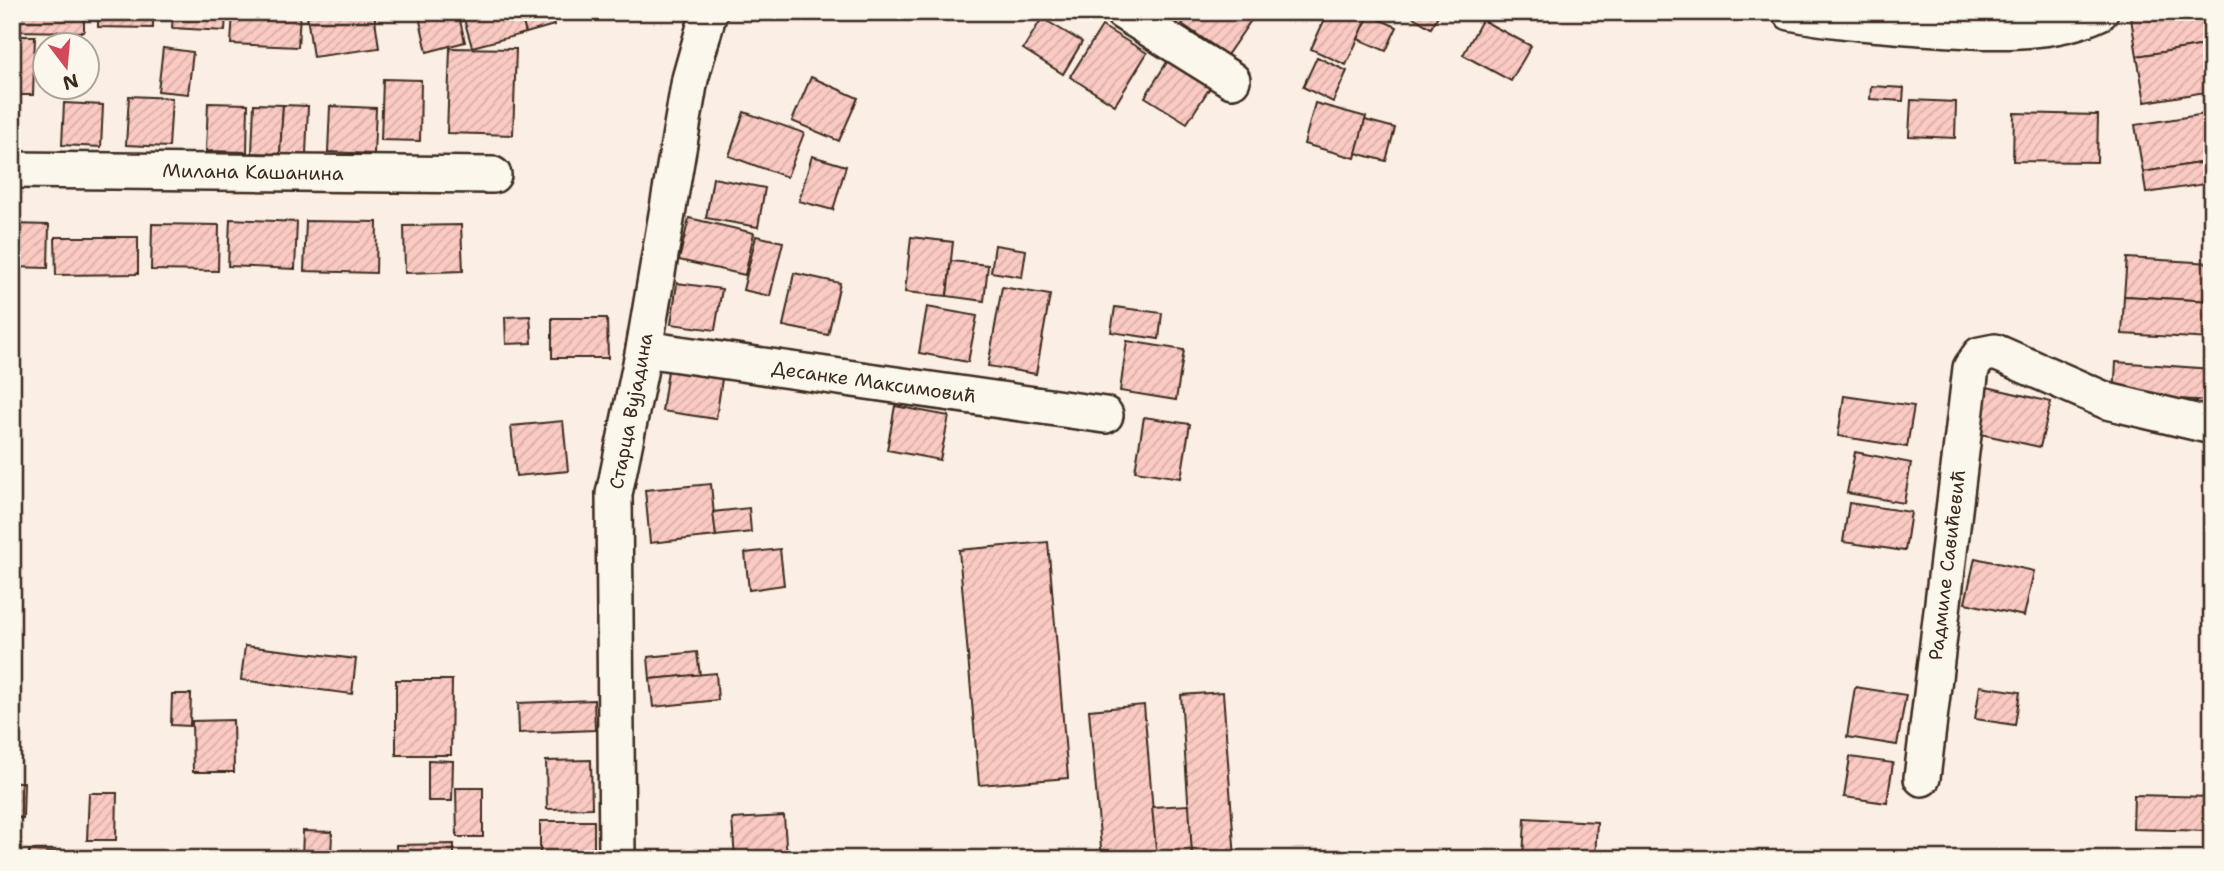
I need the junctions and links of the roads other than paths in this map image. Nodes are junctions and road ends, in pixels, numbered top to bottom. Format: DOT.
graph roads {
  1 [pos="709,12"];
  2 [pos="1123,12"];
  3 [pos="1790,12"];
  4 [pos="2100,12"];
  5 [pos="1232,80"];
  6 [pos="12,170"];
  7 [pos="493,176"];
  8 [pos="644,349"];
  9 [pos="1105,415"];
  10 [pos="2212,426"];
  11 [pos="1922,778"];
  12 [pos="617,859"];
  1 -- 8 [label="street, Старца Вујадина"];
  2 -- 5 [label="street"];
  3 -- 4 [label="street"];
  6 -- 7 [label="street, Милана Кашанина"];
  8 -- 9 [label="street, Десанке Максимовић"];
  8 -- 12 [label="street, Старца Вујадина"];
  10 -- 11 [label="street, Радмиле Савићевић"];
}
